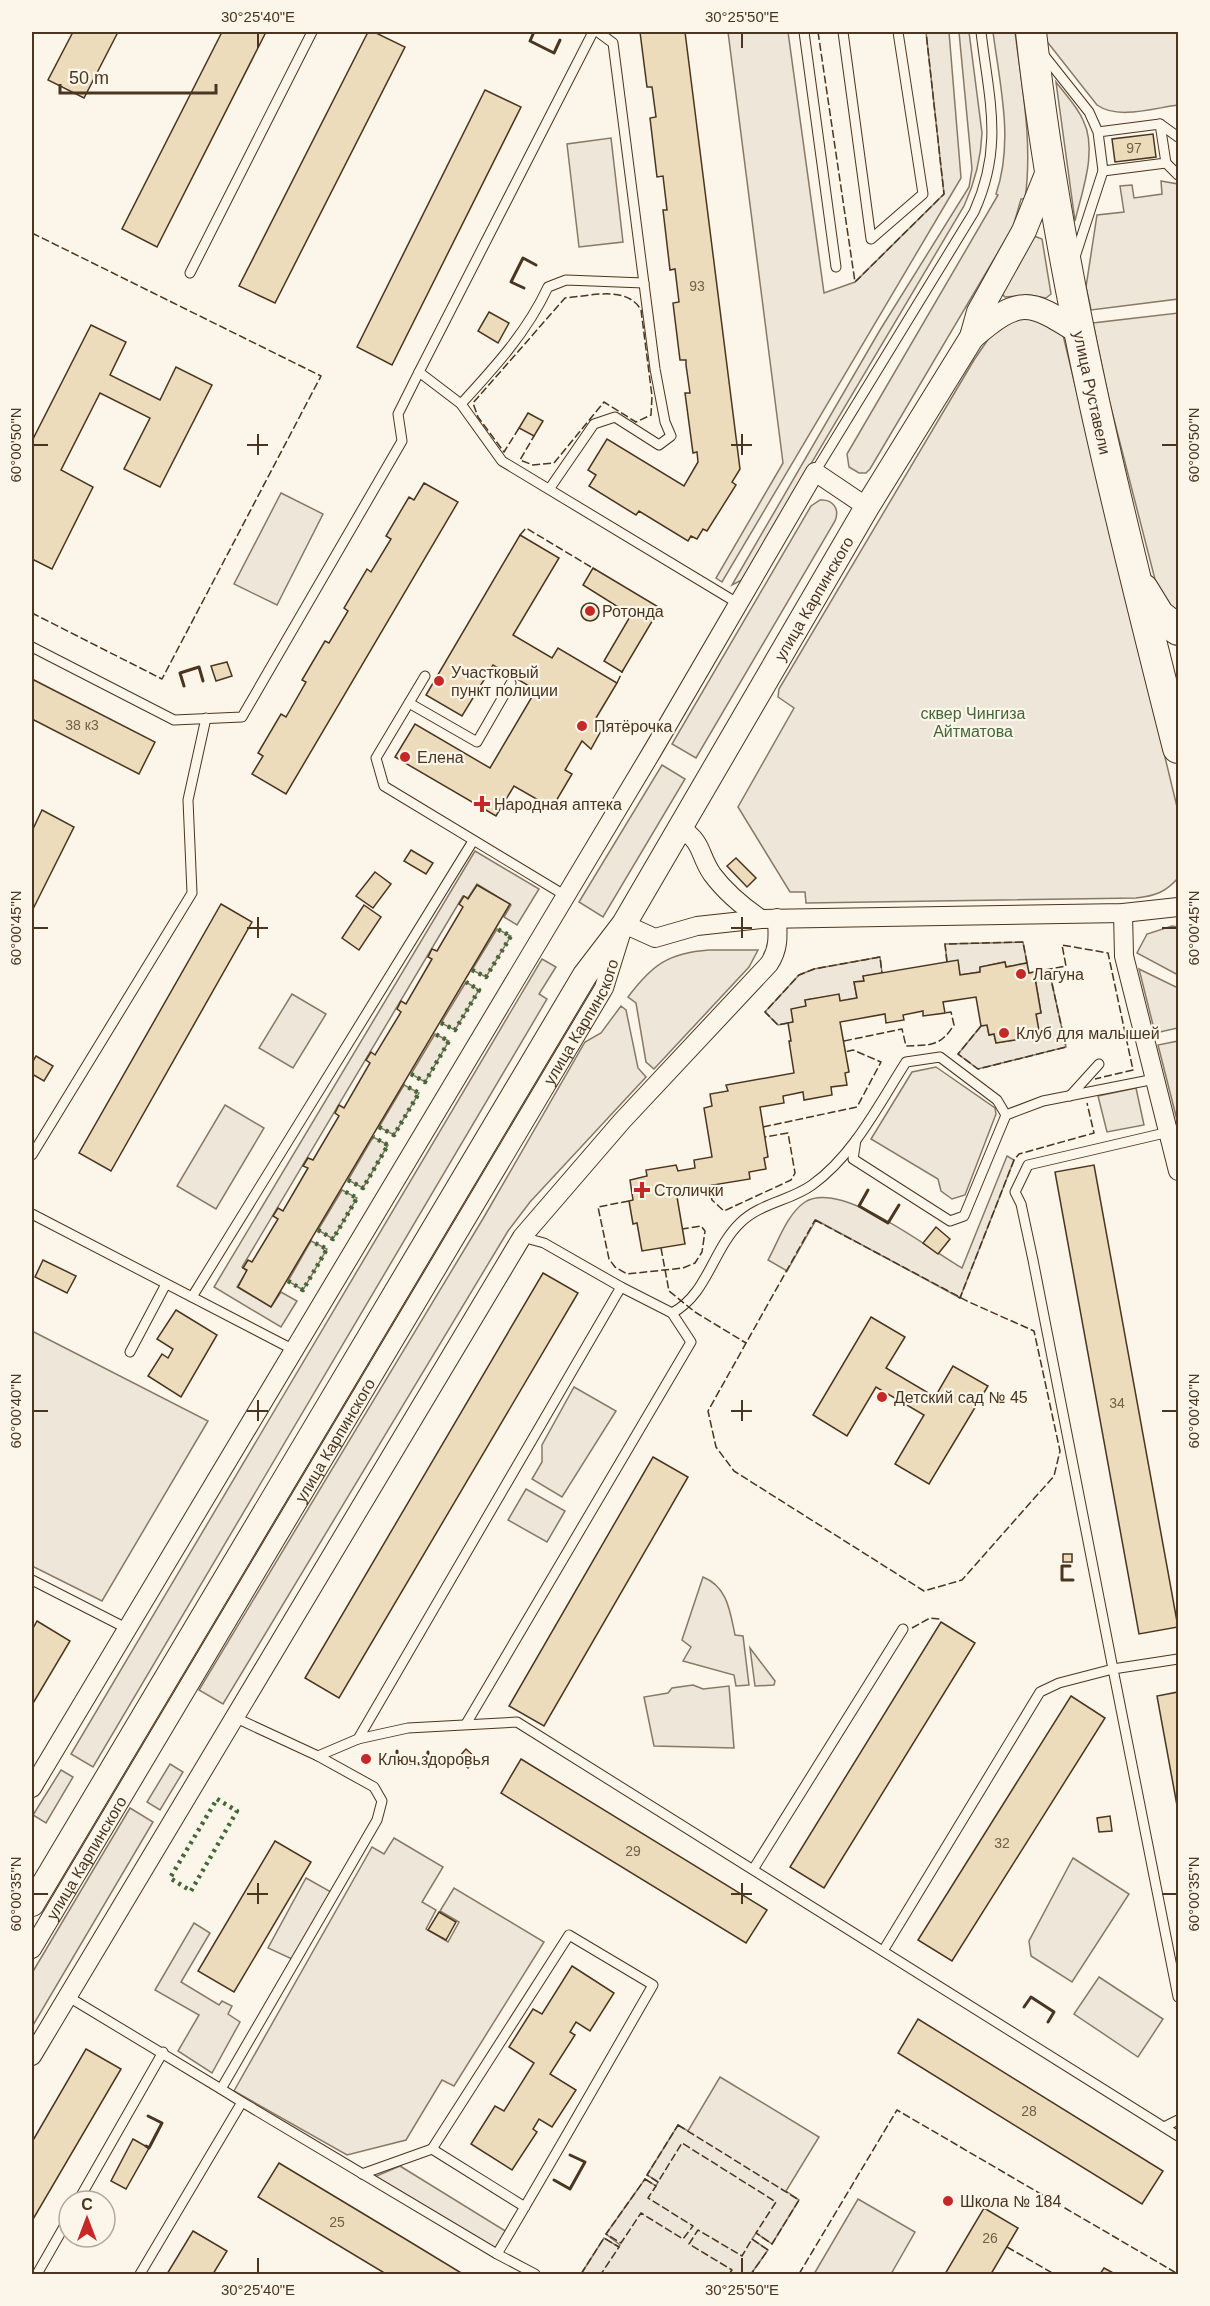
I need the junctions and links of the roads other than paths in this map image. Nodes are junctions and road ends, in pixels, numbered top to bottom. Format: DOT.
graph roads {
  1 [pos="312,32"];
  2 [pos="593,32"];
  3 [pos="598,32"];
  4 [pos="804,32"];
  5 [pos="843,32"];
  6 [pos="898,32"];
  7 [pos="981,32"];
  8 [pos="1031,36"];
  9 [pos="1160,124"];
  10 [pos="1098,132"];
  11 [pos="1179,137"];
  12 [pos="1166,163"];
  13 [pos="1049,169"];
  14 [pos="1103,171"];
  15 [pos="1179,175"];
  16 [pos="836,267"];
  17 [pos="190,273"];
  18 [pos="1067,280"];
  19 [pos="644,283"];
  20 [pos="1079,332"];
  21 [pos="972,337"];
  22 [pos="419,372"];
  23 [pos="461,404"];
  24 [pos="816,472"];
  25 [pos="550,488"];
  26 [pos="867,507"];
  27 [pos="1135,576"];
  28 [pos="739,604"];
  29 [pos="1179,630"];
  30 [pos="32,648"];
  31 [pos="425,676"];
  32 [pos="511,684"];
  33 [pos="409,703"];
  34 [pos="206,718"];
  35 [pos="1179,748"];
  36 [pos="681,828"];
  37 [pos="473,842"];
  38 [pos="566,896"];
  39 [pos="1179,907"];
  40 [pos="1123,913"];
  41 [pos="769,918"];
  42 [pos="624,924"];
  43 [pos="1099,1064"];
  44 [pos="1155,1079"];
  45 [pos="1070,1096"];
  46 [pos="1006,1115"];
  47 [pos="1169,1132"];
  48 [pos="856,1140"];
  49 [pos="32,1155"];
  50 [pos="1179,1171"];
  51 [pos="32,1214"];
  52 [pos="522,1237"];
  53 [pos="166,1284"];
  54 [pos="621,1287"];
  55 [pos="192,1298"];
  56 [pos="672,1313"];
  57 [pos="294,1350"];
  58 [pos="130,1352"];
  59 [pos="32,1580"];
  60 [pos="126,1628"];
  61 [pos="903,1629"];
  62 [pos="1179,1659"];
  63 [pos="1113,1669"];
  64 [pos="236,1718"];
  65 [pos="466,1724"];
  66 [pos="358,1738"];
  67 [pos="318,1756"];
  68 [pos="32,1788"];
  69 [pos="754,1868"];
  70 [pos="32,1904"];
  71 [pos="32,1949"];
  72 [pos="883,1951"];
  73 [pos="67,1996"];
  74 [pos="1179,1997"];
  75 [pos="163,2052"];
  76 [pos="32,2056"];
  77 [pos="221,2089"];
  78 [pos="242,2102"];
  79 [pos="1179,2120"];
  80 [pos="1164,2127"];
  81 [pos="1179,2136"];
  82 [pos="432,2149"];
  83 [pos="362,2174"];
  84 [pos="85,2189"];
  85 [pos="525,2207"];
  86 [pos="57,2239"];
  87 [pos="497,2254"];
  88 [pos="37,2274"];
  89 [pos="140,2274"];
  90 [pos="535,2274"];
  1 -- 17 [label="lane"];
  2 -- 22 [label="lane"];
  3 -- 19 [label="lane"];
  4 -- 16 [label="lane"];
  5 -- 6 [label="lane"];
  7 -- 24 [label="lane"];
  8 -- 10 [label="lane"];
  8 -- 13 [label="main road, улица Руставели"];
  9 -- 10 [label="lane"];
  9 -- 11 [label="lane"];
  9 -- 12 [label="lane"];
  10 -- 14 [label="lane"];
  12 -- 14 [label="lane"];
  12 -- 15 [label="lane"];
  13 -- 18 [label="main road, улица Руставели"];
  13 -- 21 [label="street, улица Карпинского"];
  14 -- 18 [label="lane"];
  18 -- 20 [label="main road, улица Руставели"];
  19 -- 23 [label="lane"];
  19 -- 25 [label="lane"];
  20 -- 21 [label="street, улица Карпинского"];
  20 -- 27 [label="main road, улица Руставели"];
  21 -- 26 [label="street, улица Карпинского"];
  22 -- 23 [label="lane"];
  22 -- 34 [label="lane"];
  23 -- 25 [label="lane"];
  24 -- 26 [label="street"];
  24 -- 28 [label="street"];
  25 -- 28 [label="lane"];
  26 -- 36 [label="street, улица Карпинского"];
  27 -- 29 [label="main road"];
  27 -- 35 [label="main road, улица Руставели"];
  28 -- 38 [label="street"];
  30 -- 34 [label="lane"];
  31 -- 33 [label="lane"];
  32 -- 33 [label="lane"];
  33 -- 37 [label="lane"];
  34 -- 49 [label="lane"];
  36 -- 41 [label="street"];
  36 -- 42 [label="street, улица Карпинского"];
  37 -- 38 [label="lane"];
  37 -- 55 [label="lane"];
  38 -- 57 [label="street"];
  39 -- 40 [label="street"];
  40 -- 41 [label="street"];
  40 -- 44 [label="street"];
  41 -- 42 [label="street"];
  41 -- 52 [label="street"];
  42 -- 70 [label="street, улица Карпинского"];
  42 -- 71 [label="street, улица Карпинского"];
  43 -- 45 [label="lane"];
  44 -- 45 [label="lane"];
  44 -- 47 [label="street"];
  45 -- 46 [label="lane"];
  46 -- 48 [label="lane"];
  46 -- 48 [label="lane"];
  47 -- 50 [label="street"];
  47 -- 63 [label="lane"];
  48 -- 56 [label="lane"];
  51 -- 53 [label="lane"];
  52 -- 54 [label="lane"];
  52 -- 64 [label="street"];
  53 -- 55 [label="lane"];
  53 -- 58 [label="lane"];
  54 -- 56 [label="lane"];
  54 -- 66 [label="lane"];
  55 -- 57 [label="lane"];
  56 -- 65 [label="lane"];
  57 -- 60 [label="street"];
  59 -- 60 [label="lane"];
  60 -- 68 [label="street"];
  61 -- 69 [label="lane"];
  62 -- 63 [label="lane"];
  63 -- 72 [label="lane"];
  63 -- 74 [label="lane"];
  64 -- 67 [label="lane"];
  64 -- 73 [label="street"];
  65 -- 66 [label="lane"];
  65 -- 69 [label="lane"];
  66 -- 67 [label="lane"];
  67 -- 77 [label="lane"];
  69 -- 72 [label="lane"];
  72 -- 80 [label="lane"];
  73 -- 75 [label="lane"];
  73 -- 76 [label="street"];
  75 -- 77 [label="lane"];
  75 -- 84 [label="lane"];
  77 -- 78 [label="lane"];
  78 -- 83 [label="lane"];
  78 -- 89 [label="lane"];
  79 -- 80 [label="lane"];
  80 -- 81 [label="lane"];
  82 -- 83 [label="lane"];
  82 -- 85 [label="lane"];
  82 -- 85 [label="lane"];
  83 -- 87 [label="lane"];
  85 -- 87 [label="lane"];
  86 -- 88 [label="lane"];
  87 -- 90 [label="lane"];
}
